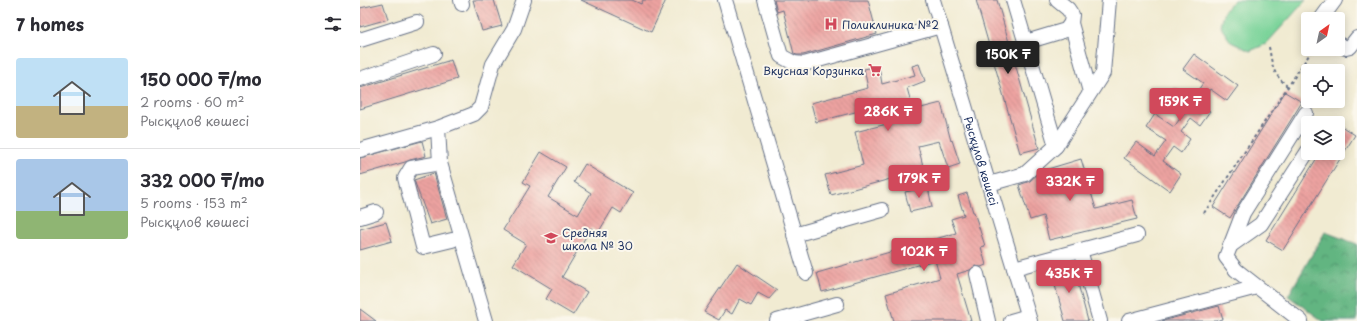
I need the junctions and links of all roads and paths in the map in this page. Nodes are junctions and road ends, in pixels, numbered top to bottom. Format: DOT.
graph roads {
  1 [pos="524,0"];
  2 [pos="726,0"];
  3 [pos="765,0"];
  4 [pos="933,0"];
  5 [pos="1013,0"];
  6 [pos="1056,0"];
  7 [pos="1109,0"];
  8 [pos="1335,0"];
  9 [pos="1326,12"];
  10 [pos="417,22"];
  11 [pos="1071,23"];
  12 [pos="941,26"];
  13 [pos="1357,38"];
  14 [pos="360,40"];
  15 [pos="1026,42"];
  16 [pos="1270,47"];
  17 [pos="1345,48"];
  18 [pos="434,54"];
  19 [pos="1308,56"];
  20 [pos="360,79"];
  21 [pos="1288,87"];
  22 [pos="1090,92"];
  23 [pos="1306,114"];
  24 [pos="438,128"];
  25 [pos="1056,146"];
  26 [pos="360,150"];
  27 [pos="1302,160"];
  28 [pos="440,163"];
  29 [pos="989,184"];
  30 [pos="882,210"];
  31 [pos="376,212"];
  32 [pos="1204,213"];
  33 [pos="360,217"];
  34 [pos="794,235"];
  35 [pos="1137,235"];
  36 [pos="452,240"];
  37 [pos="1230,246"];
  38 [pos="1080,250"];
  39 [pos="1014,268"];
  40 [pos="806,273"];
  41 [pos="977,274"];
  42 [pos="1257,287"];
  43 [pos="836,304"];
  44 [pos="1029,318"];
  45 [pos="486,321"];
  46 [pos="777,321"];
  47 [pos="988,321"];
  48 [pos="1011,321"];
  49 [pos="1100,321"];
  50 [pos="1129,321"];
  51 [pos="1301,321"];
  1 -- 24 [label="street"];
  2 -- 34 [label="street"];
  3 -- 12 [label="street"];
  4 -- 12 [label="street, Рысқұлов көшесі"];
  5 -- 15 [label="street"];
  6 -- 11 [label="street"];
  7 -- 22 [label="street"];
  8 -- 9 [label="street"];
  10 -- 14 [label="street"];
  11 -- 15 [label="street"];
  11 -- 22 [label="street"];
  12 -- 29 [label="street, Рысқұлов көшесі"];
  13 -- 17 [label="street"];
  15 -- 25 [label="street"];
  16 -- 21 [label="path"];
  18 -- 20 [label="street"];
  19 -- 21 [label="path"];
  21 -- 32 [label="path"];
  22 -- 25 [label="street"];
  23 -- 37 [label="street"];
  24 -- 26 [label="street"];
  24 -- 28 [label="street"];
  25 -- 29 [label="street"];
  27 -- 37 [label="street"];
  28 -- 36 [label="street"];
  28 -- 45 [label="street"];
  29 -- 39 [label="street, Рысқұлов көшесі"];
  30 -- 34 [label="street"];
  31 -- 33 [label="street"];
  34 -- 40 [label="street"];
  35 -- 38 [label="street"];
  37 -- 42 [label="street"];
  38 -- 39 [label="street"];
  38 -- 49 [label="street"];
  39 -- 44 [label="street, Рысқұлов көшесі"];
  41 -- 47 [label="street"];
  42 -- 50 [label="street"];
  42 -- 51 [label="street"];
  43 -- 46 [label="street"];
  44 -- 48 [label="street"];
}
